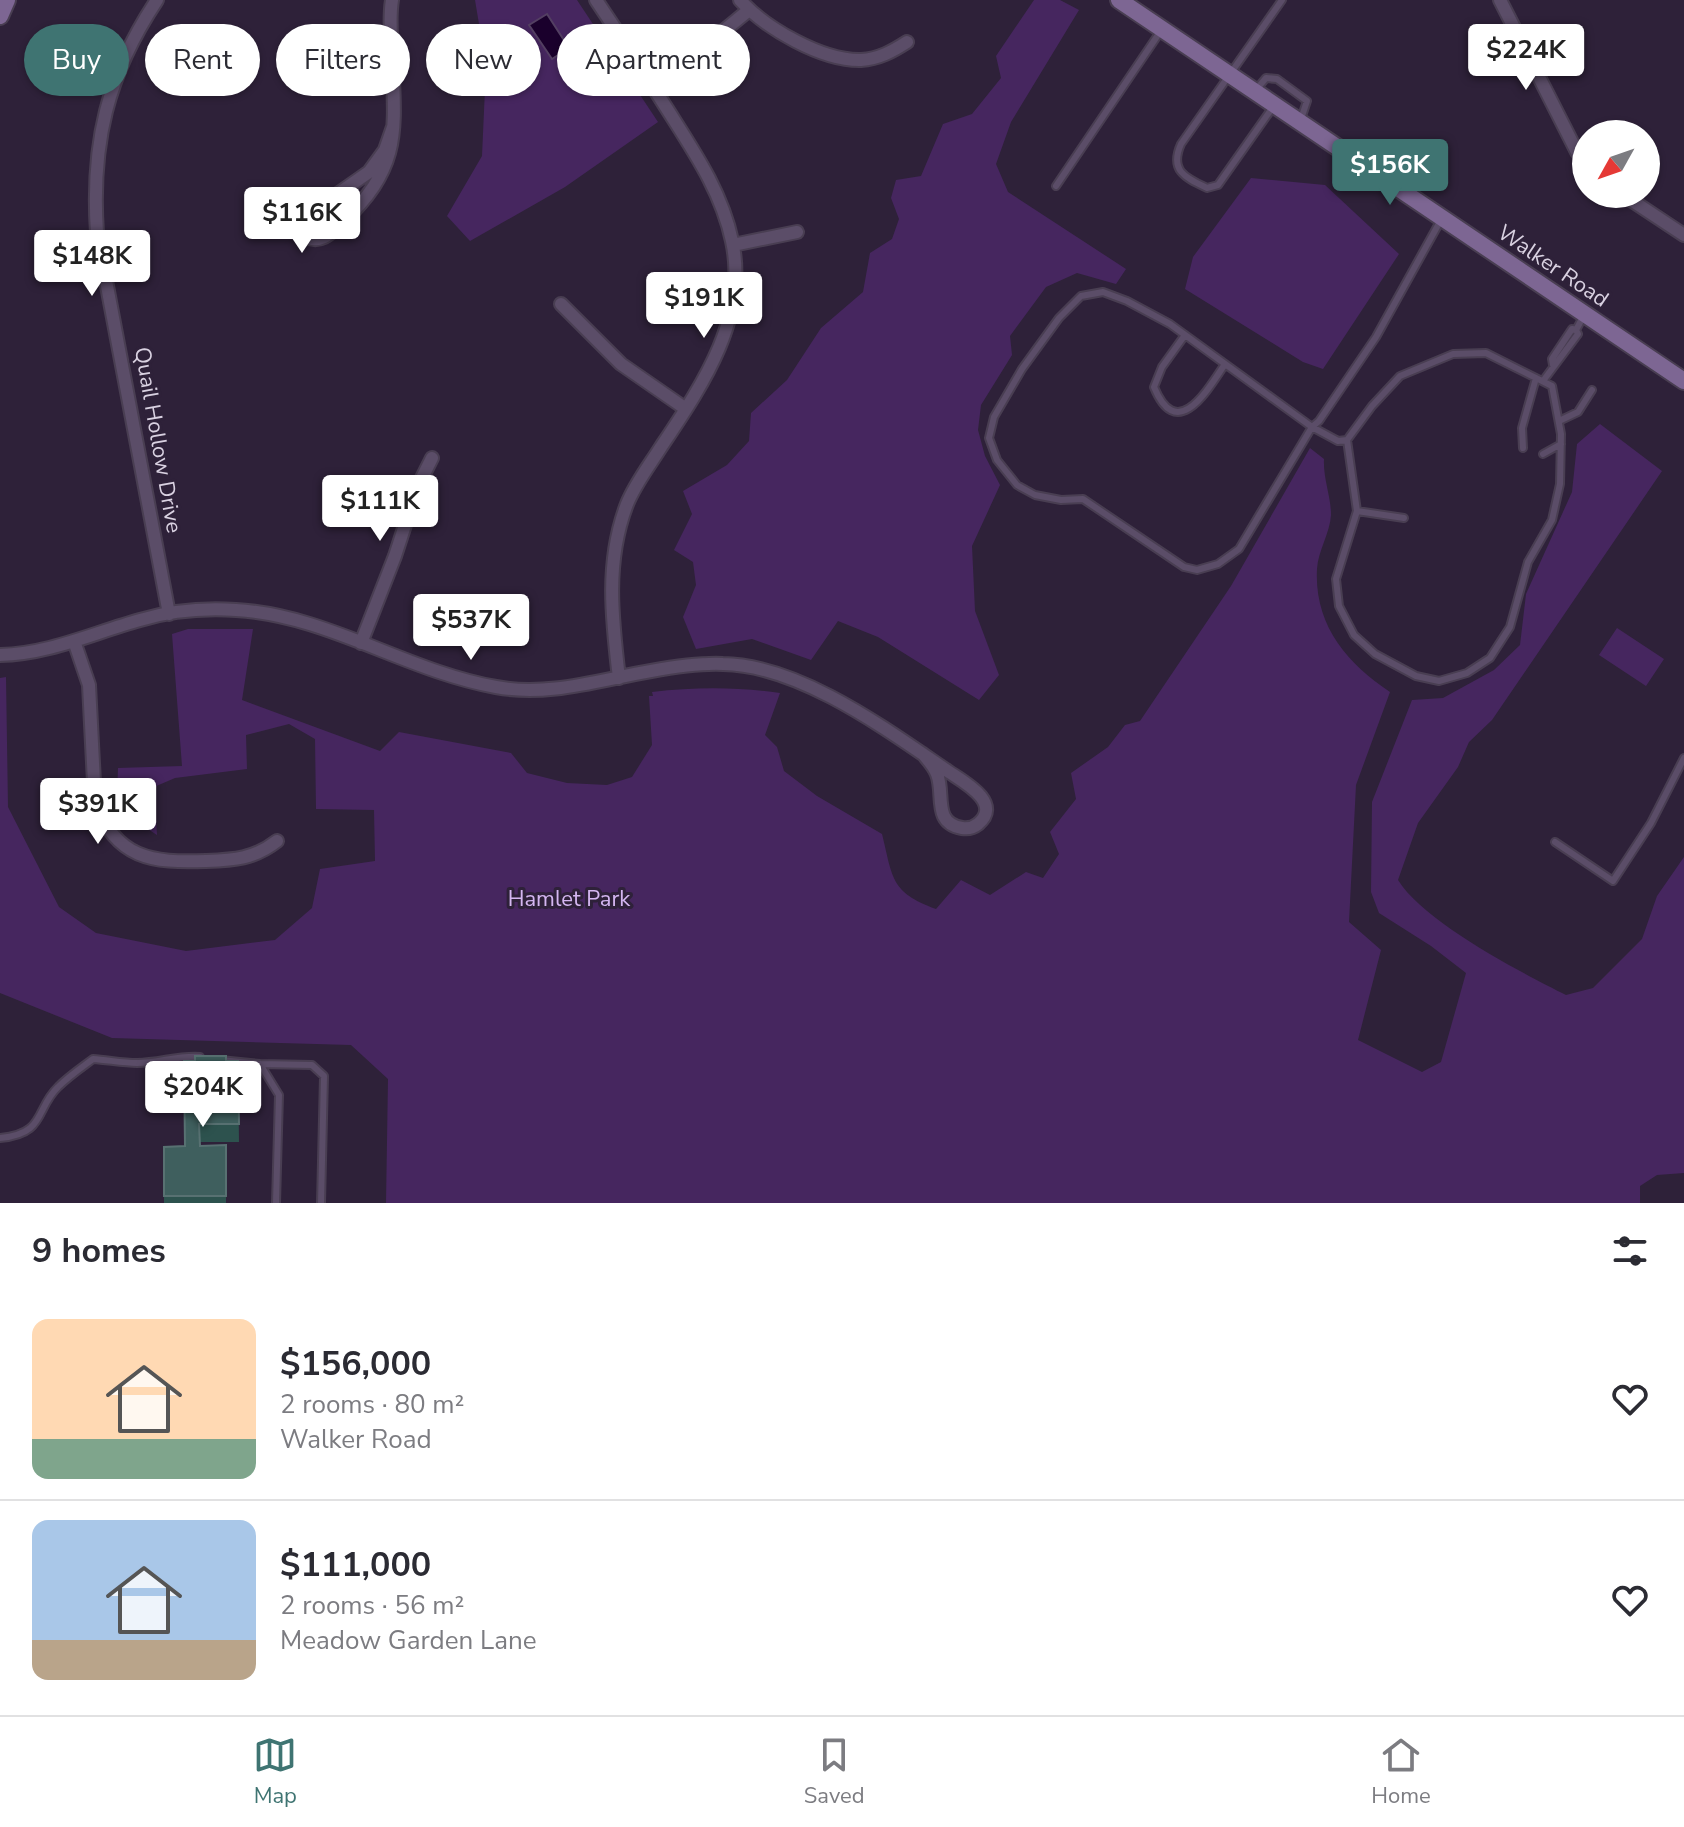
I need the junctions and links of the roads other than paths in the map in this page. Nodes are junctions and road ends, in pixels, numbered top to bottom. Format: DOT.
graph roads {
  1 [pos="7,0"];
  2 [pos="157,0"];
  3 [pos="392,0"];
  4 [pos="596,0"];
  5 [pos="740,0"];
  6 [pos="1119,0"];
  7 [pos="1282,0"];
  8 [pos="1500,0"];
  9 [pos="749,10"];
  10 [pos="0,16"];
  11 [pos="612,24"];
  12 [pos="732,24"];
  13 [pos="1162,29"];
  14 [pos="907,42"];
  15 [pos="1229,74"];
  16 [pos="1254,91"];
  17 [pos="659,96"];
  18 [pos="1275,105"];
  19 [pos="1299,122"];
  20 [pos="393,127"];
  21 [pos="1572,142"];
  22 [pos="1056,186"];
  23 [pos="1643,208"];
  24 [pos="1442,218"];
  25 [pos="797,232"];
  26 [pos="1684,235"];
  27 [pos="733,245"];
  28 [pos="561,304"];
  29 [pos="1585,314"];
  30 [pos="1185,335"];
  31 [pos="1225,364"];
  32 [pos="1539,380"];
  33 [pos="1684,381"];
  34 [pos="1592,390"];
  35 [pos="686,409"];
  36 [pos="1559,421"];
  37 [pos="1312,427"];
  38 [pos="1347,440"];
  39 [pos="1561,444"];
  40 [pos="1523,448"];
  41 [pos="1543,454"];
  42 [pos="432,458"];
  43 [pos="1357,511"];
  44 [pos="1404,518"];
  45 [pos="169,614"];
  46 [pos="74,641"];
  47 [pos="361,643"];
  48 [pos="0,655"];
  49 [pos="619,678"];
  50 [pos="923,754"];
  51 [pos="1684,758"];
  52 [pos="277,841"];
  53 [pos="1555,842"];
  54 [pos="260,1064"];
  55 [pos="0,1138"];
  56 [pos="276,1203"];
  57 [pos="321,1203"];
  1 -- 10 [label="street"];
  2 -- 45 [label="street, Quail Hollow Drive"];
  3 -- 20 [label="street"];
  4 -- 11 [label="street"];
  5 -- 9 [label="street"];
  6 -- 13 [label="street, Walker Road"];
  7 -- 15 [label="lane"];
  8 -- 21 [label="street"];
  9 -- 12 [label="street"];
  9 -- 14 [label="street"];
  13 -- 15 [label="street, Walker Road"];
  13 -- 22 [label="lane"];
  15 -- 16 [label="street, Walker Road"];
  15 -- 18 [label="lane"];
  16 -- 18 [label="street, Walker Road"];
  16 -- 19 [label="lane"];
  17 -- 27 [label="street"];
  18 -- 19 [label="street, Walker Road"];
  19 -- 24 [label="street, Walker Road"];
  20 -- 20 [label="street"];
  23 -- 26 [label="street"];
  24 -- 29 [label="street, Walker Road"];
  24 -- 37 [label="lane"];
  25 -- 27 [label="street"];
  27 -- 35 [label="street"];
  28 -- 35 [label="street"];
  29 -- 32 [label="lane"];
  29 -- 33 [label="street, Walker Road"];
  30 -- 31 [label="lane"];
  30 -- 31 [label="lane"];
  30 -- 37 [label="lane"];
  31 -- 37 [label="lane"];
  32 -- 36 [label="lane"];
  32 -- 38 [label="lane"];
  32 -- 40 [label="lane"];
  34 -- 36 [label="lane"];
  35 -- 49 [label="street"];
  36 -- 39 [label="lane"];
  37 -- 38 [label="lane"];
  38 -- 43 [label="lane"];
  39 -- 41 [label="lane"];
  39 -- 43 [label="lane"];
  42 -- 47 [label="street"];
  43 -- 44 [label="lane"];
  45 -- 46 [label="street"];
  45 -- 47 [label="street"];
  46 -- 48 [label="street"];
  46 -- 52 [label="street"];
  47 -- 49 [label="street"];
  49 -- 50 [label="street"];
  50 -- 50 [label="street"];
  51 -- 53 [label="lane"];
  54 -- 55 [label="lane"];
  54 -- 56 [label="lane"];
  54 -- 57 [label="lane"];
}
